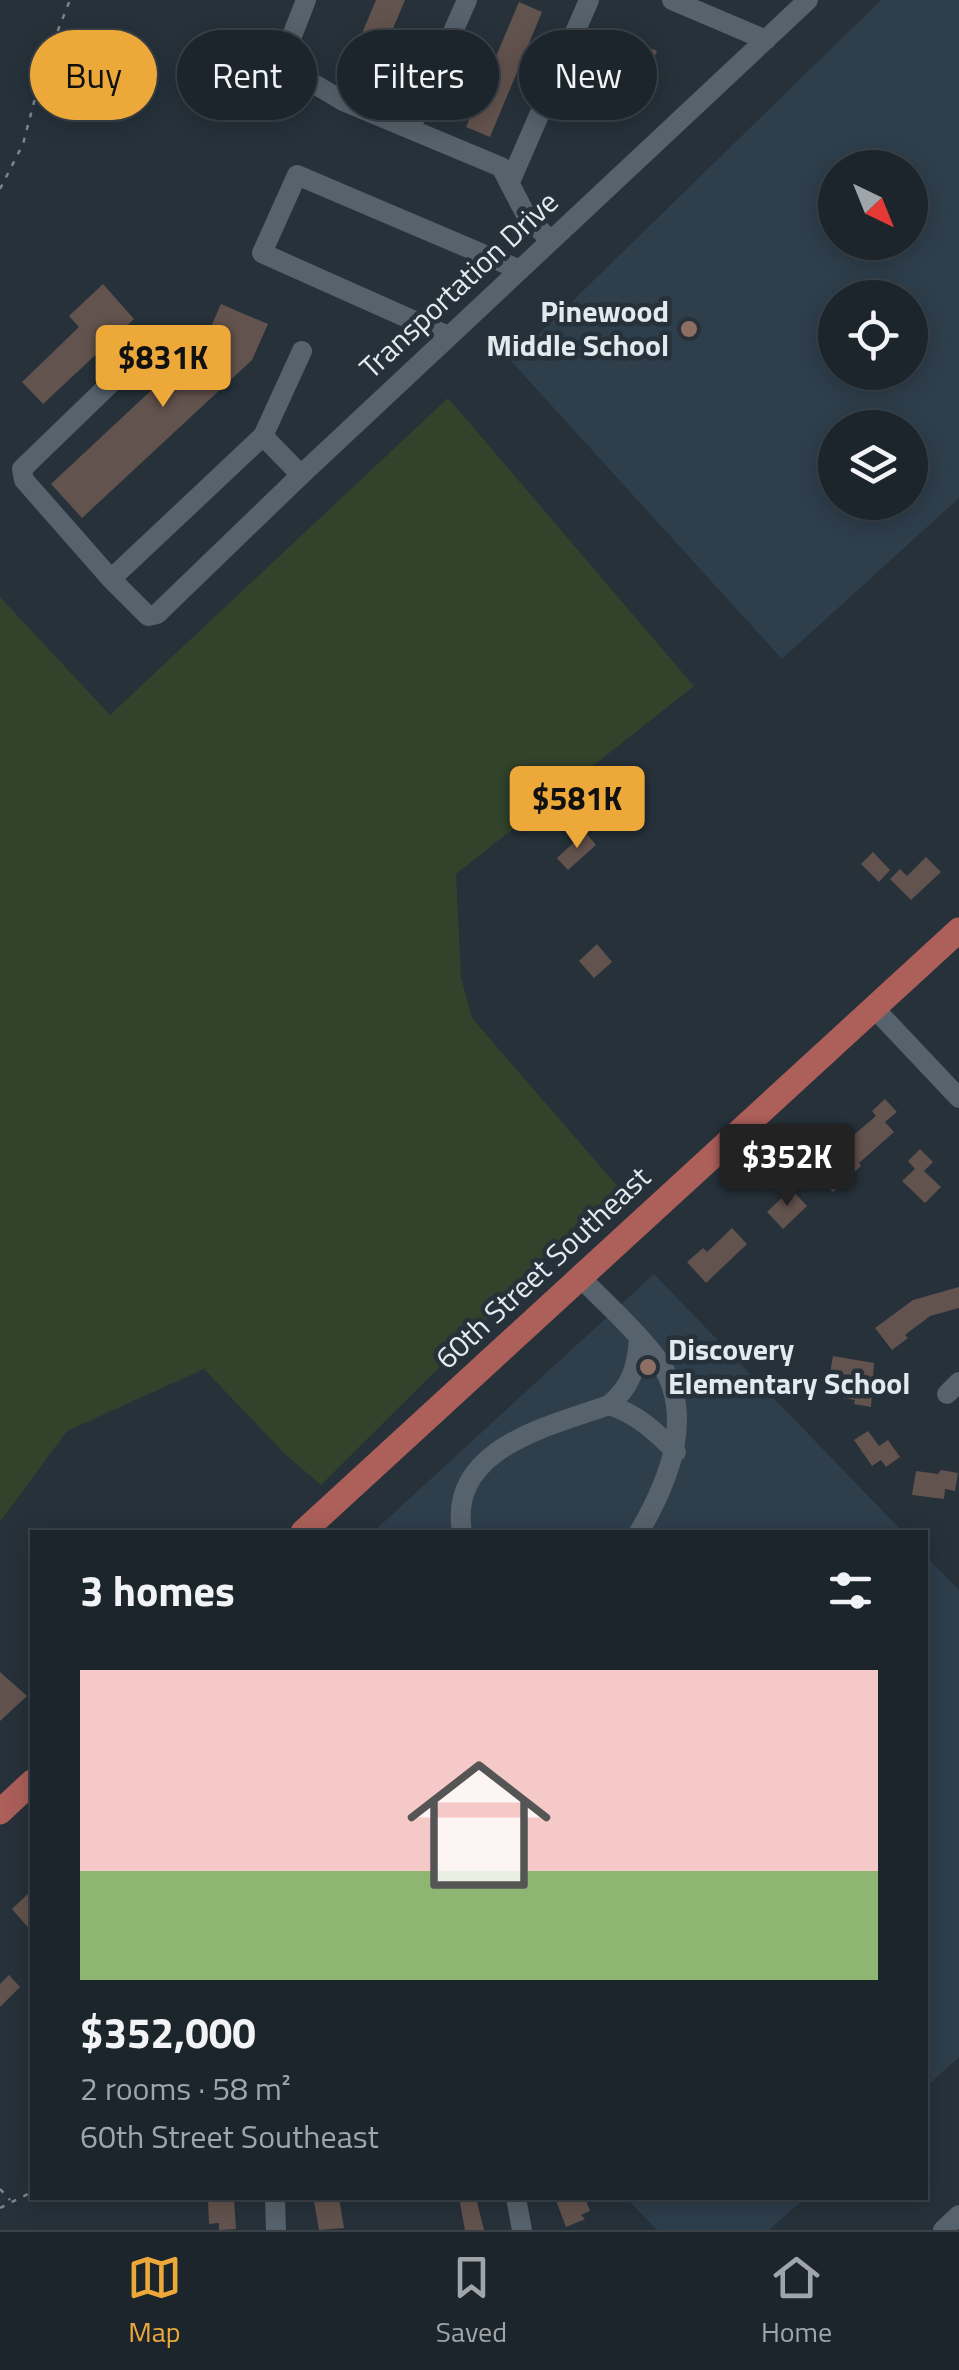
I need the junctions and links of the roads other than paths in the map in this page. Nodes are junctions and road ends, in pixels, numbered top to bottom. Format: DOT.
graph roads {
  1 [pos="306,0"];
  2 [pos="467,0"];
  3 [pos="590,0"];
  4 [pos="672,0"];
  5 [pos="808,0"];
  6 [pos="766,40"];
  7 [pos="410,129"];
  8 [pos="510,182"];
  9 [pos="551,240"];
  10 [pos="520,270"];
  11 [pos="448,336"];
  12 [pos="145,350"];
  13 [pos="302,351"];
  14 [pos="263,436"];
  15 [pos="300,474"];
  16 [pos="111,579"];
  17 [pos="959,930"];
  18 [pos="875,1009"];
  19 [pos="959,1098"];
  20 [pos="580,1277"];
  21 [pos="639,1339"];
  22 [pos="609,1405"];
  23 [pos="676,1452"];
  24 [pos="305,1530"];
  25 [pos="462,1530"];
  26 [pos="639,1530"];
  27 [pos="30,1784"];
  28 [pos="0,1812"];
  29 [pos="275,2200"];
  30 [pos="516,2200"];
  31 [pos="959,2216"];
  32 [pos="276,2230"];
  33 [pos="522,2230"];
  34 [pos="943,2230"];
  1 -- 7 [label="street"];
  2 -- 7 [label="street"];
  3 -- 8 [label="street"];
  4 -- 6 [label="street"];
  5 -- 6 [label="street, Transportation Drive"];
  6 -- 9 [label="street, Transportation Drive"];
  7 -- 8 [label="street"];
  8 -- 9 [label="street"];
  9 -- 10 [label="street, Transportation Drive"];
  10 -- 11 [label="street, Transportation Drive"];
  10 -- 11 [label="street"];
  11 -- 15 [label="street, Transportation Drive"];
  12 -- 16 [label="street"];
  13 -- 14 [label="street"];
  14 -- 15 [label="street"];
  14 -- 16 [label="street"];
  15 -- 16 [label="street, Transportation Drive"];
  17 -- 18 [label="main road, 60th Street Southeast"];
  18 -- 19 [label="street"];
  18 -- 20 [label="main road, 60th Street Southeast"];
  20 -- 21 [label="street"];
  20 -- 24 [label="main road, 60th Street Southeast"];
  21 -- 22 [label="street"];
  21 -- 23 [label="street"];
  22 -- 23 [label="street"];
  22 -- 25 [label="street"];
  23 -- 26 [label="street"];
  27 -- 28 [label="main road"];
  29 -- 32 [label="street"];
  30 -- 33 [label="street"];
  31 -- 34 [label="street"];
}
